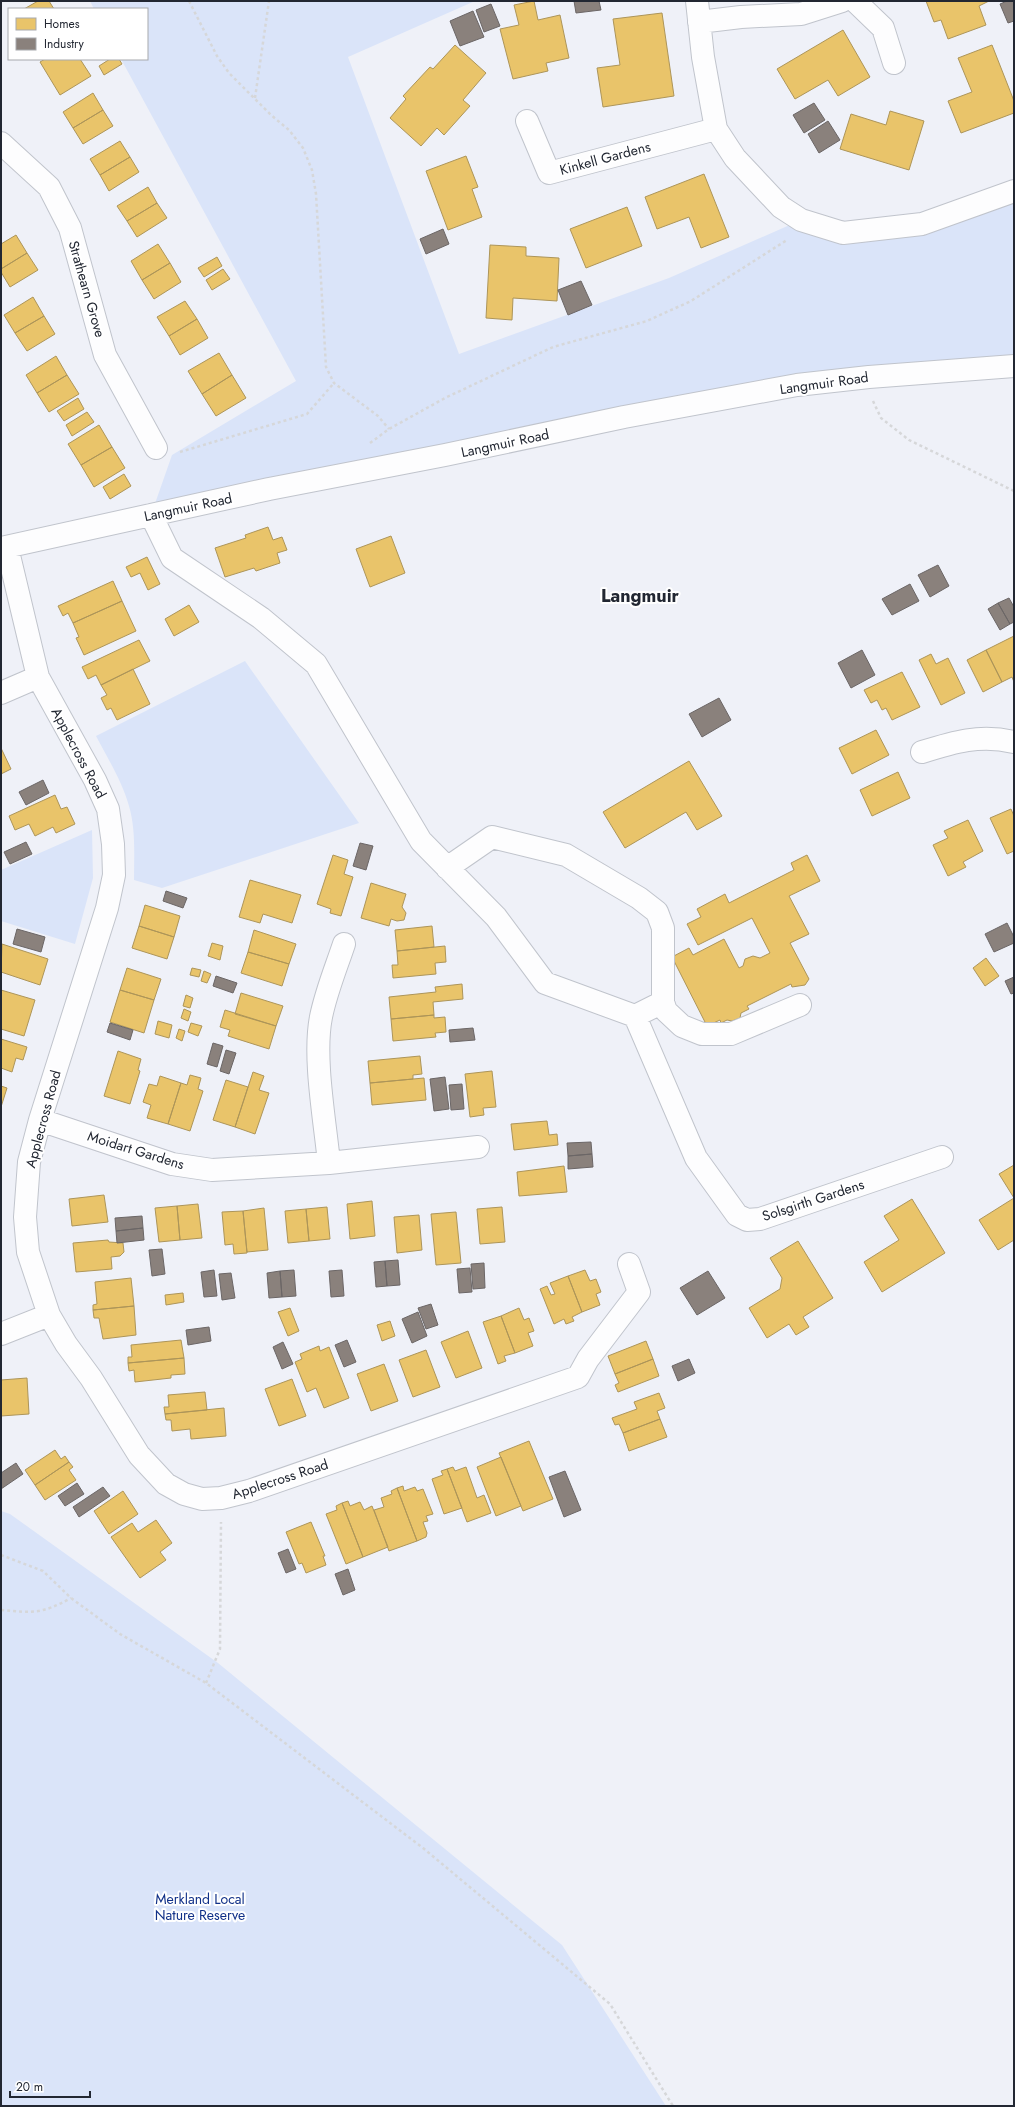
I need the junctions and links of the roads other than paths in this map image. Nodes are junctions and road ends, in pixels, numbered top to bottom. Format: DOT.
graph roads {
  1 [pos="842,1"];
  2 [pos="855,1"];
  3 [pos="698,11"];
  4 [pos="894,63"];
  5 [pos="527,121"];
  6 [pos="716,129"];
  7 [pos="1,143"];
  8 [pos="1014,191"];
  9 [pos="1014,366"];
  10 [pos="156,448"];
  11 [pos="151,515"];
  12 [pos="4,547"];
  13 [pos="38,677"];
  14 [pos="1,693"];
  15 [pos="1014,742"];
  16 [pos="922,752"];
  17 [pos="447,868"];
  18 [pos="344,944"];
  19 [pos="663,1002"];
  20 [pos="800,1005"];
  21 [pos="635,1016"];
  22 [pos="40,1120"];
  23 [pos="478,1147"];
  24 [pos="942,1157"];
  25 [pos="329,1163"];
  26 [pos="629,1264"];
  27 [pos="49,1315"];
  28 [pos="1,1334"];
  1 -- 3 [label="street"];
  2 -- 4 [label="street"];
  3 -- 6 [label="street"];
  5 -- 6 [label="street, Kinkell Gardens"];
  6 -- 8 [label="street"];
  7 -- 10 [label="street, Strathearn Grove"];
  9 -- 11 [label="street, Langmuir Road"];
  11 -- 12 [label="street, Langmuir Road"];
  11 -- 17 [label="street"];
  12 -- 13 [label="street, Applecross Road"];
  13 -- 14 [label="street"];
  13 -- 22 [label="street, Applecross Road"];
  15 -- 16 [label="street"];
  17 -- 19 [label="street"];
  17 -- 21 [label="street"];
  18 -- 25 [label="street"];
  19 -- 20 [label="street"];
  19 -- 21 [label="street"];
  21 -- 24 [label="street, Solsgirth Gardens"];
  22 -- 25 [label="street, Moidart Gardens"];
  22 -- 27 [label="street, Applecross Road"];
  23 -- 25 [label="street, Moidart Gardens"];
  26 -- 27 [label="street, Applecross Road"];
  27 -- 28 [label="street"];
}
